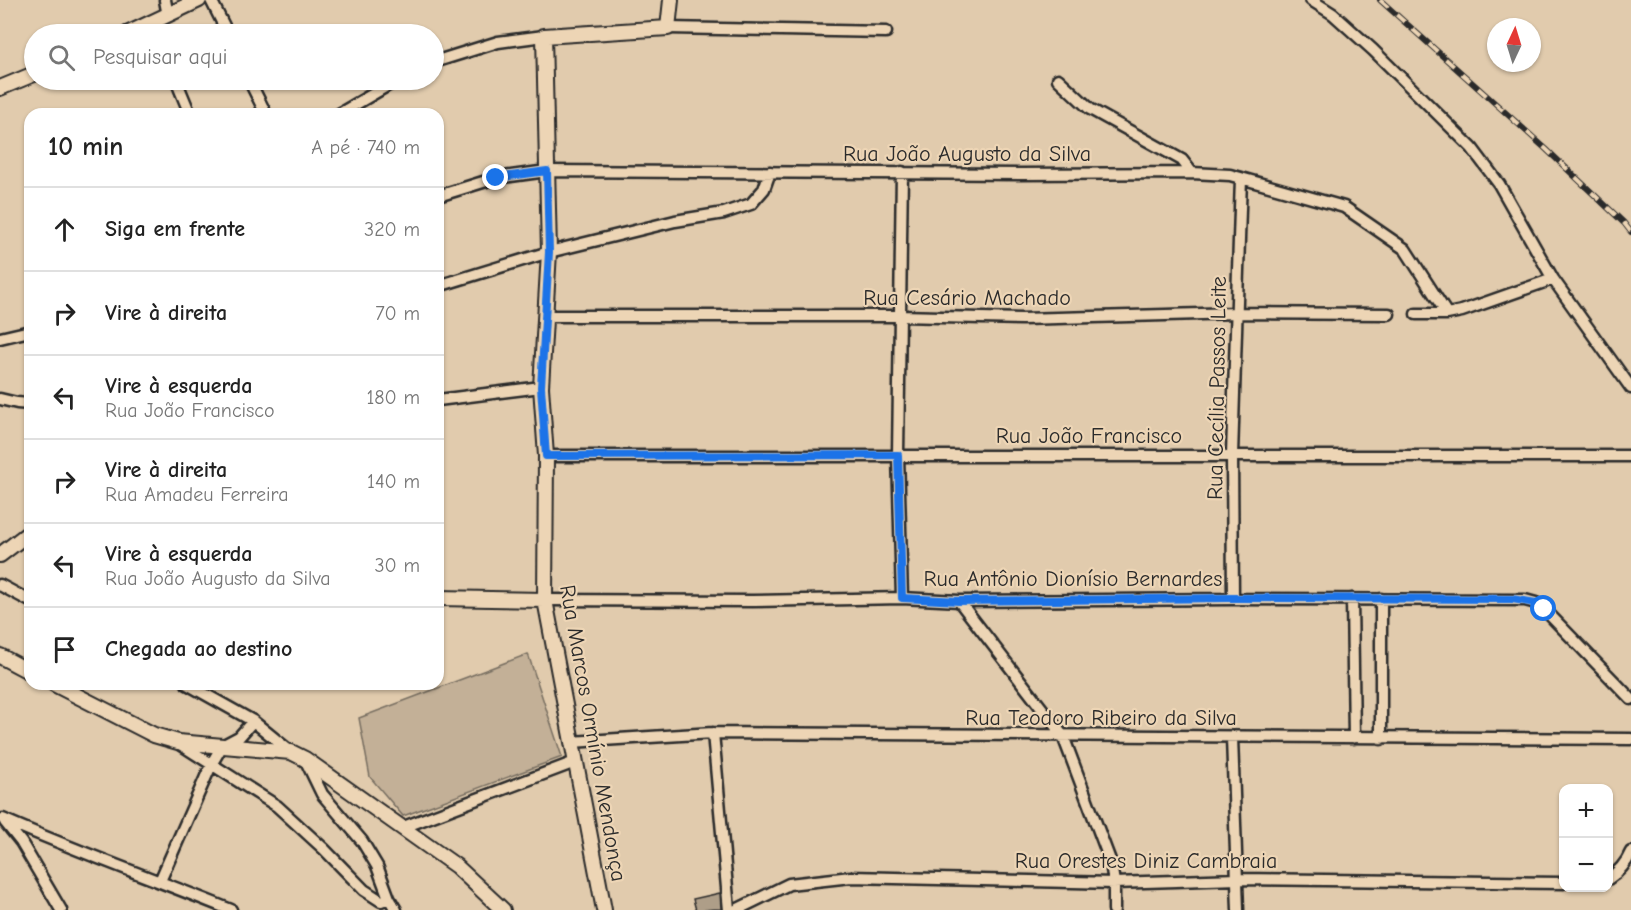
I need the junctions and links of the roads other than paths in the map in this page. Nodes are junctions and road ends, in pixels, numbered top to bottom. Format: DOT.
graph roads {
  1 [pos="165,0"];
  2 [pos="199,0"];
  3 [pos="211,0"];
  4 [pos="671,0"];
  5 [pos="1311,0"];
  6 [pos="168,16"];
  7 [pos="160,24"];
  8 [pos="223,24"];
  9 [pos="668,28"];
  10 [pos="886,32"];
  11 [pos="544,36"];
  12 [pos="444,59"];
  13 [pos="24,77"];
  14 [pos="1058,79"];
  15 [pos="3,83"];
  16 [pos="180,90"];
  17 [pos="254,90"];
  18 [pos="379,90"];
  19 [pos="188,108"];
  20 [pos="263,108"];
  21 [pos="349,108"];
  22 [pos="547,171"];
  23 [pos="770,172"];
  24 [pos="902,172"];
  25 [pos="1192,173"];
  26 [pos="1241,178"];
  27 [pos="444,194"];
  28 [pos="549,252"];
  29 [pos="1552,279"];
  30 [pos="444,284"];
  31 [pos="1237,313"];
  32 [pos="1389,314"];
  33 [pos="1416,314"];
  34 [pos="1447,314"];
  35 [pos="545,316"];
  36 [pos="900,316"];
  37 [pos="24,332"];
  38 [pos="0,338"];
  39 [pos="541,387"];
  40 [pos="1631,388"];
  41 [pos="0,399"];
  42 [pos="444,399"];
  43 [pos="24,404"];
  44 [pos="898,455"];
  45 [pos="1232,455"];
  46 [pos="546,456"];
  47 [pos="1631,456"];
  48 [pos="24,537"];
  49 [pos="0,555"];
  50 [pos="0,585"];
  51 [pos="24,598"];
  52 [pos="444,598"];
  53 [pos="902,598"];
  54 [pos="1233,598"];
  55 [pos="1352,599"];
  56 [pos="1381,599"];
  57 [pos="545,600"];
  58 [pos="959,601"];
  59 [pos="0,656"];
  60 [pos="24,669"];
  61 [pos="66,690"];
  62 [pos="198,690"];
  63 [pos="1631,699"];
  64 [pos="253,721"];
  65 [pos="713,733"];
  66 [pos="1063,736"];
  67 [pos="1232,737"];
  68 [pos="1354,738"];
  69 [pos="1381,739"];
  70 [pos="1631,739"];
  71 [pos="178,742"];
  72 [pos="571,742"];
  73 [pos="222,746"];
  74 [pos="291,752"];
  75 [pos="305,759"];
  76 [pos="575,762"];
  77 [pos="212,763"];
  78 [pos="2,817"];
  79 [pos="401,828"];
  80 [pos="1631,852"];
  81 [pos="1613,876"];
  82 [pos="1238,879"];
  83 [pos="160,881"];
  84 [pos="1114,883"];
  85 [pos="1559,883"];
  86 [pos="389,898"];
  87 [pos="61,910"];
  88 [pos="231,910"];
  89 [pos="396,910"];
  90 [pos="503,910"];
  91 [pos="604,910"];
  92 [pos="729,910"];
  93 [pos="736,910"];
  94 [pos="1114,910"];
  95 [pos="1238,910"];
  1 -- 6 [label="street"];
  2 -- 6 [label="street"];
  3 -- 8 [label="street"];
  4 -- 9 [label="street"];
  5 -- 29 [label="street"];
  6 -- 7 [label="street"];
  9 -- 10 [label="street"];
  9 -- 11 [label="street"];
  11 -- 12 [label="street"];
  11 -- 22 [label="street, Rua Marcos Ormínio Mendonça"];
  13 -- 15 [label="street"];
  14 -- 25 [label="street"];
  16 -- 19 [label="street"];
  17 -- 20 [label="street"];
  18 -- 21 [label="street"];
  22 -- 23 [label="street, Rua João Augusto da Silva"];
  22 -- 27 [label="street, Rua João Augusto da Silva"];
  22 -- 28 [label="street, Rua Marcos Ormínio Mendonça"];
  23 -- 24 [label="street, Rua João Augusto da Silva"];
  23 -- 28 [label="street"];
  24 -- 25 [label="street, Rua João Augusto da Silva"];
  24 -- 36 [label="street"];
  25 -- 26 [label="street, Rua João Augusto da Silva"];
  26 -- 31 [label="street, Rua Cecília Passos Leite"];
  26 -- 34 [label="street, Rua João Augusto da Silva"];
  28 -- 30 [label="street"];
  28 -- 35 [label="street, Rua Marcos Ormínio Mendonça"];
  29 -- 34 [label="street"];
  29 -- 40 [label="street"];
  31 -- 32 [label="street, Rua Cesário Machado"];
  31 -- 36 [label="street, Rua Cesário Machado"];
  31 -- 45 [label="street, Rua Cecília Passos Leite"];
  33 -- 34 [label="street"];
  35 -- 36 [label="street, Rua Cesário Machado"];
  35 -- 39 [label="street, Rua Marcos Ormínio Mendonça"];
  36 -- 44 [label="street"];
  37 -- 38 [label="street"];
  39 -- 42 [label="street"];
  39 -- 46 [label="street, Rua Marcos Ormínio Mendonça"];
  41 -- 43 [label="street"];
  44 -- 45 [label="street, Rua João Francisco"];
  44 -- 46 [label="street, Rua João Francisco"];
  44 -- 53 [label="street"];
  45 -- 47 [label="street, Rua João Francisco"];
  45 -- 54 [label="street, Rua Cecília Passos Leite"];
  46 -- 57 [label="street, Rua Marcos Ormínio Mendonça"];
  48 -- 49 [label="street"];
  50 -- 51 [label="street"];
  52 -- 57 [label="street, Rua Antônio Dionísio Bernardes"];
  53 -- 57 [label="street, Rua Antônio Dionísio Bernardes"];
  53 -- 58 [label="street, Rua Antônio Dionísio Bernardes"];
  54 -- 55 [label="street, Rua Antônio Dionísio Bernardes"];
  54 -- 58 [label="street, Rua Antônio Dionísio Bernardes"];
  55 -- 56 [label="street, Rua Antônio Dionísio Bernardes"];
  55 -- 68 [label="street"];
  56 -- 63 [label="street, Rua Antônio Dionísio Bernardes"];
  56 -- 69 [label="street"];
  57 -- 72 [label="street, Rua Marcos Ormínio Mendonça"];
  58 -- 66 [label="street"];
  59 -- 60 [label="street"];
  61 -- 71 [label="street"];
  62 -- 64 [label="street"];
  64 -- 73 [label="street"];
  64 -- 74 [label="street"];
  65 -- 66 [label="street, Rua Teodoro Ribeiro da Silva"];
  65 -- 72 [label="street, Rua Teodoro Ribeiro da Silva"];
  65 -- 92 [label="street"];
  66 -- 67 [label="street, Rua Teodoro Ribeiro da Silva"];
  66 -- 84 [label="street"];
  67 -- 68 [label="street, Rua Teodoro Ribeiro da Silva"];
  67 -- 82 [label="street"];
  68 -- 69 [label="street, Rua Teodoro Ribeiro da Silva"];
  69 -- 70 [label="street, Rua Teodoro Ribeiro da Silva"];
  71 -- 73 [label="street"];
  71 -- 77 [label="street"];
  72 -- 76 [label="street, Rua Marcos Ormínio Mendonça"];
  73 -- 74 [label="street"];
  73 -- 77 [label="street"];
  74 -- 75 [label="street"];
  75 -- 79 [label="street"];
  75 -- 86 [label="street"];
  76 -- 79 [label="street"];
  76 -- 91 [label="street, Rua Marcos Ormínio Mendonça"];
  77 -- 83 [label="street"];
  77 -- 86 [label="street"];
  78 -- 83 [label="street"];
  78 -- 87 [label="street"];
  79 -- 90 [label="street"];
  80 -- 81 [label="street"];
  82 -- 84 [label="street, Rua Orestes Diniz Cambraia"];
  82 -- 85 [label="street, Rua Orestes Diniz Cambraia"];
  82 -- 95 [label="street"];
  83 -- 88 [label="street"];
  84 -- 93 [label="street, Rua Orestes Diniz Cambraia"];
  84 -- 94 [label="street"];
  86 -- 89 [label="street"];
}
